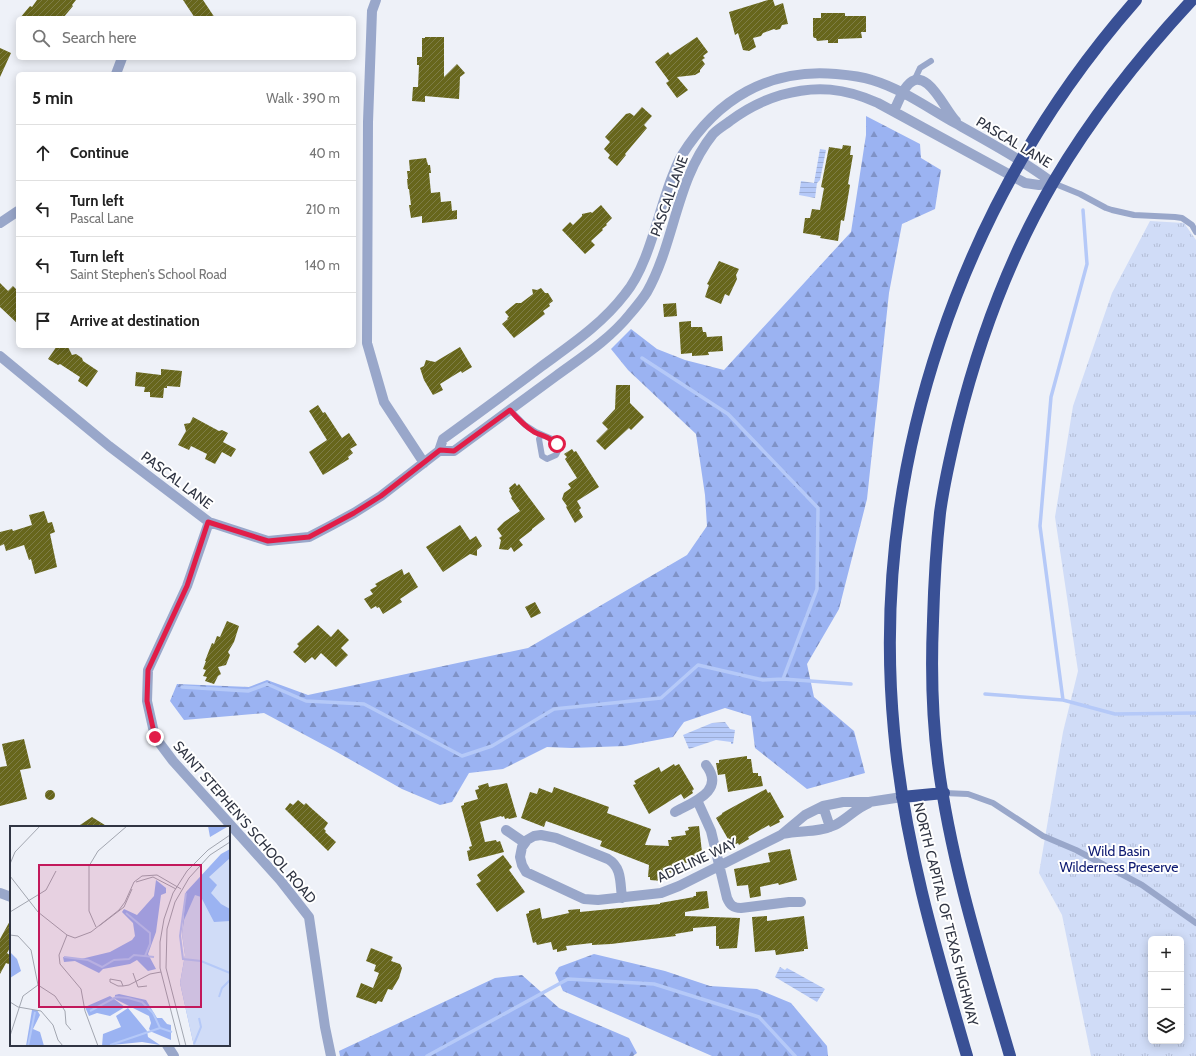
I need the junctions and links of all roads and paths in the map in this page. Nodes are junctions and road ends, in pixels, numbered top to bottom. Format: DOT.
graph roads {
  1 [pos="376,0"];
  2 [pos="1136,0"];
  3 [pos="1192,0"];
  4 [pos="121,60"];
  5 [pos="931,61"];
  6 [pos="117,72"];
  7 [pos="872,80"];
  8 [pos="914,81"];
  9 [pos="903,93"];
  10 [pos="865,97"];
  11 [pos="720,108"];
  12 [pos="894,111"];
  13 [pos="730,121"];
  14 [pos="963,127"];
  15 [pos="1020,160"];
  16 [pos="1011,176"];
  17 [pos="1053,183"];
  18 [pos="661,210"];
  19 [pos="16,212"];
  20 [pos="675,217"];
  21 [pos="0,223"];
  22 [pos="1196,232"];
  23 [pos="0,356"];
  24 [pos="510,410"];
  25 [pos="541,435"];
  26 [pos="440,450"];
  27 [pos="424,464"];
  28 [pos="208,522"];
  29 [pos="706,764"];
  30 [pos="944,793"];
  31 [pos="902,797"];
  32 [pos="697,800"];
  33 [pos="873,801"];
  34 [pos="823,806"];
  35 [pos="675,812"];
  36 [pos="830,827"];
  37 [pos="506,830"];
  38 [pos="780,835"];
  39 [pos="525,843"];
  40 [pos="719,865"];
  41 [pos="0,893"];
  42 [pos="10,897"];
  43 [pos="622,898"];
  44 [pos="801,902"];
  45 [pos="1196,923"];
  46 [pos="168,1046"];
  47 [pos="174,1056"];
  48 [pos="331,1056"];
  49 [pos="967,1056"];
  50 [pos="1010,1056"];
  1 -- 27 [label="street"];
  2 -- 15 [label="highway, NORTH CAPITAL OF TEXAS HIGHWAY"];
  3 -- 17 [label="highway, NORTH CAPITAL OF TEXAS HIGHWAY"];
  4 -- 6 [label="street"];
  5 -- 8 [label="lane"];
  7 -- 9 [label="street, PASCAL LANE"];
  7 -- 10 [label="street"];
  7 -- 11 [label="street, PASCAL LANE"];
  8 -- 9 [label="street"];
  8 -- 14 [label="street"];
  9 -- 12 [label="street"];
  9 -- 14 [label="street, PASCAL LANE"];
  10 -- 12 [label="street, PASCAL LANE"];
  10 -- 13 [label="street, PASCAL LANE"];
  11 -- 13 [label="street"];
  11 -- 18 [label="street, PASCAL LANE"];
  12 -- 16 [label="street, PASCAL LANE"];
  13 -- 20 [label="street, PASCAL LANE"];
  14 -- 15 [label="street, PASCAL LANE"];
  15 -- 16 [label="highway, NORTH CAPITAL OF TEXAS HIGHWAY"];
  15 -- 17 [label="street, PASCAL LANE"];
  16 -- 17 [label="street, PASCAL LANE"];
  16 -- 31 [label="highway, NORTH CAPITAL OF TEXAS HIGHWAY"];
  17 -- 22 [label="lane"];
  17 -- 30 [label="highway, NORTH CAPITAL OF TEXAS HIGHWAY"];
  18 -- 20 [label="street"];
  18 -- 26 [label="street, PASCAL LANE"];
  19 -- 21 [label="street"];
  20 -- 24 [label="street, PASCAL LANE"];
  23 -- 28 [label="street, PASCAL LANE"];
  24 -- 25 [label="lane"];
  24 -- 26 [label="street, PASCAL LANE"];
  26 -- 27 [label="street, PASCAL LANE"];
  27 -- 28 [label="street, PASCAL LANE"];
  28 -- 48 [label="street, SAINT STEPHEN'S SCHOOL ROAD"];
  29 -- 32 [label="street"];
  30 -- 31 [label="highway"];
  30 -- 45 [label="lane"];
  30 -- 50 [label="highway, NORTH CAPITAL OF TEXAS HIGHWAY"];
  31 -- 33 [label="street, ADELINE WAY"];
  31 -- 49 [label="highway, NORTH CAPITAL OF TEXAS HIGHWAY"];
  32 -- 35 [label="street"];
  32 -- 40 [label="street"];
  33 -- 34 [label="street, ADELINE WAY"];
  33 -- 36 [label="street, ADELINE WAY"];
  34 -- 36 [label="street"];
  34 -- 38 [label="street, ADELINE WAY"];
  36 -- 38 [label="street, ADELINE WAY"];
  37 -- 39 [label="street"];
  38 -- 40 [label="street, ADELINE WAY"];
  39 -- 43 [label="street"];
  39 -- 43 [label="street, ADELINE WAY"];
  40 -- 43 [label="street, ADELINE WAY"];
  40 -- 44 [label="street"];
  41 -- 42 [label="street"];
  46 -- 47 [label="street"];
}
